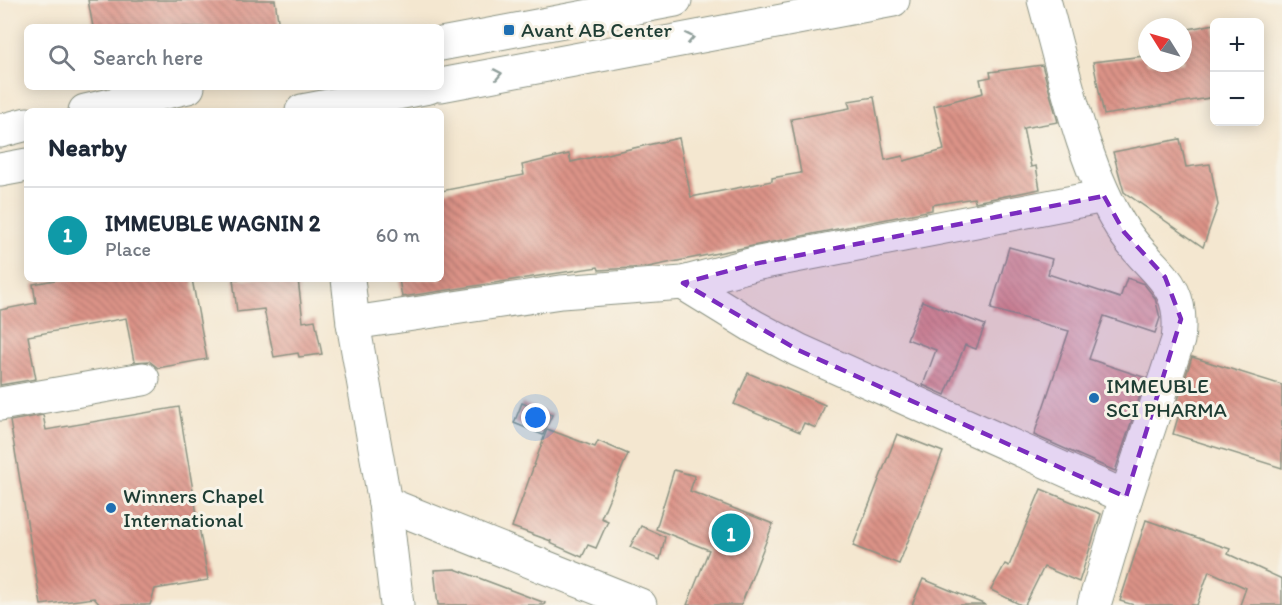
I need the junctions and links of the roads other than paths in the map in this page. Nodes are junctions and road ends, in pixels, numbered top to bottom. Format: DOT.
graph roads {
  1 [pos="675,0"];
  2 [pos="893,0"];
  3 [pos="1044,0"];
  4 [pos="444,43"];
  5 [pos="444,84"];
  6 [pos="175,90"];
  7 [pos="410,90"];
  8 [pos="323,104"];
  9 [pos="98,108"];
  10 [pos="24,125"];
  11 [pos="0,131"];
  12 [pos="24,166"];
  13 [pos="0,170"];
  14 [pos="1104,196"];
  15 [pos="348,282"];
  16 [pos="683,283"];
  17 [pos="353,323"];
  18 [pos="143,379"];
  19 [pos="0,404"];
  20 [pos="1126,497"];
  21 [pos="385,503"];
  22 [pos="397,605"];
  23 [pos="640,605"];
  24 [pos="1094,605"];
  1 -- 4 [label="street"];
  5 -- 2 [label="street, one-way"];
  3 -- 14 [label="street"];
  6 -- 9 [label="street"];
  7 -- 8 [label="street"];
  10 -- 11 [label="street"];
  12 -- 13 [label="street"];
  14 -- 16 [label="street"];
  14 -- 20 [label="street"];
  15 -- 17 [label="street"];
  16 -- 17 [label="street"];
  16 -- 20 [label="street"];
  17 -- 21 [label="street"];
  18 -- 19 [label="street"];
  20 -- 24 [label="street"];
  21 -- 22 [label="street"];
  21 -- 23 [label="street"];
}
